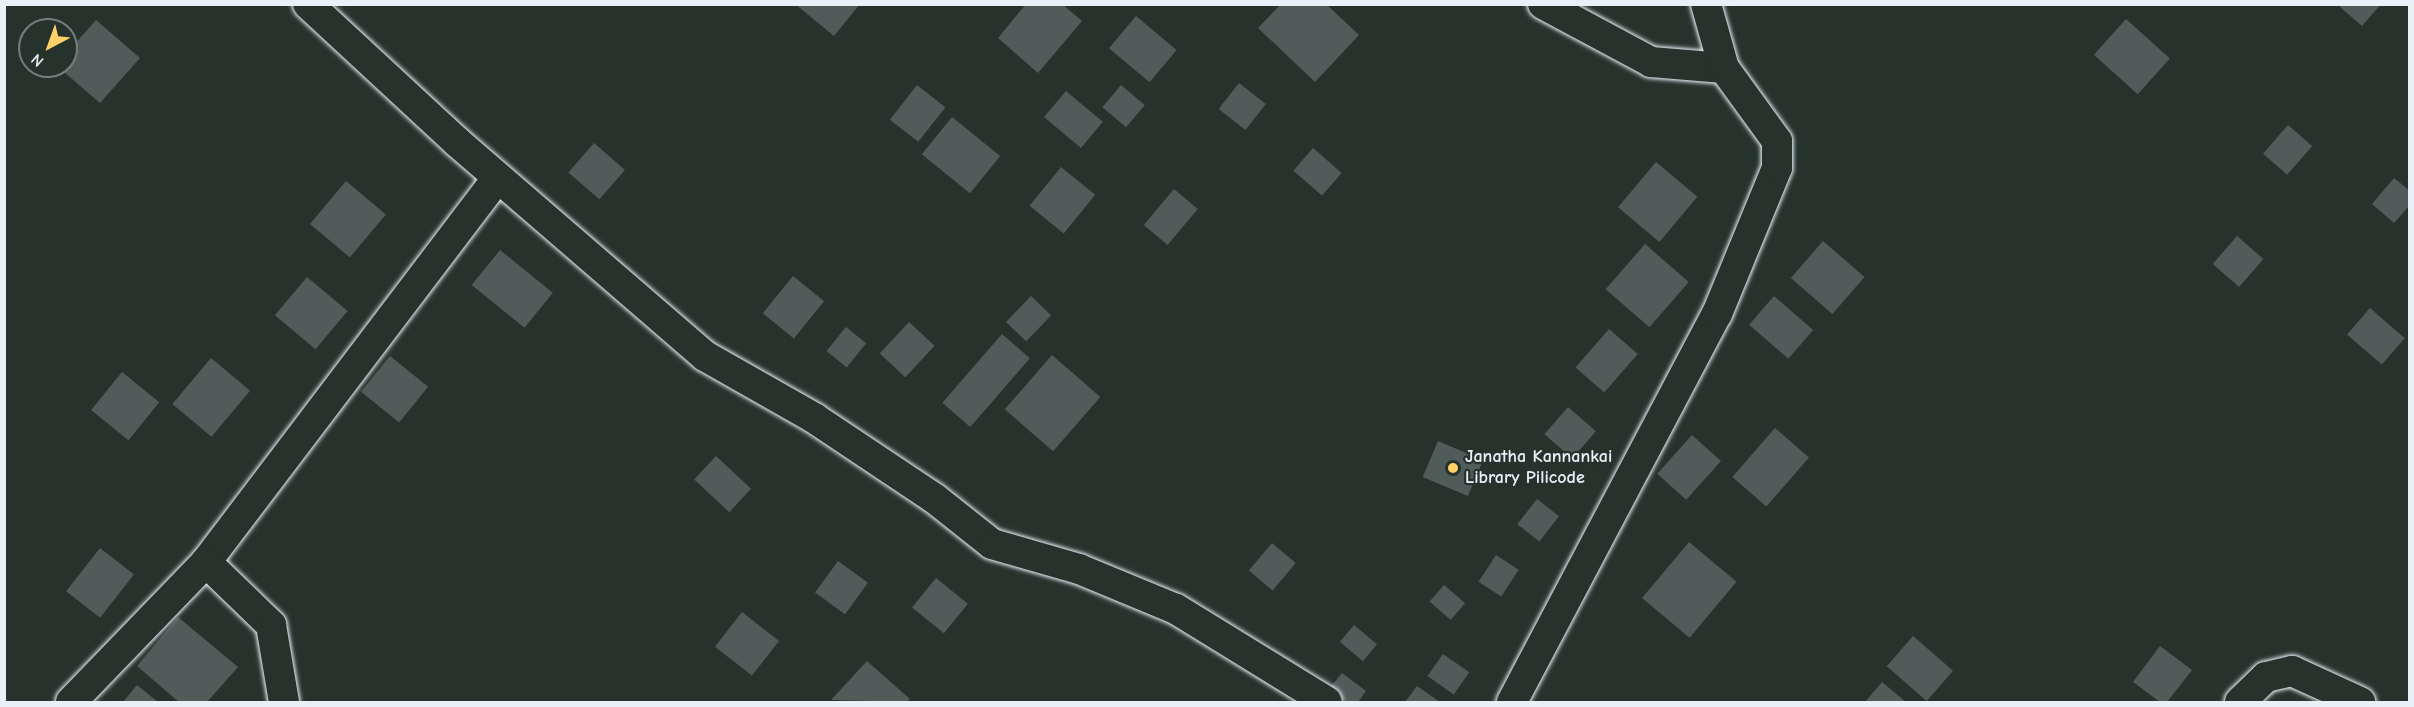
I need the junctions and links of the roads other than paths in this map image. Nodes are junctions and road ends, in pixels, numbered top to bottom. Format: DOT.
graph roads {
  1 [pos="308,4"];
  2 [pos="1542,4"];
  3 [pos="1707,4"];
  4 [pos="1724,68"];
  5 [pos="498,178"];
  6 [pos="206,562"];
  7 [pos="71,702"];
  8 [pos="284,702"];
  9 [pos="1327,702"];
  10 [pos="1512,702"];
  11 [pos="2240,702"];
  12 [pos="2360,702"];
  1 -- 5 [label="street"];
  2 -- 4 [label="street"];
  3 -- 4 [label="street"];
  4 -- 10 [label="street"];
  5 -- 6 [label="street"];
  5 -- 9 [label="street"];
  6 -- 7 [label="street"];
  6 -- 8 [label="street"];
  11 -- 12 [label="street"];
}
